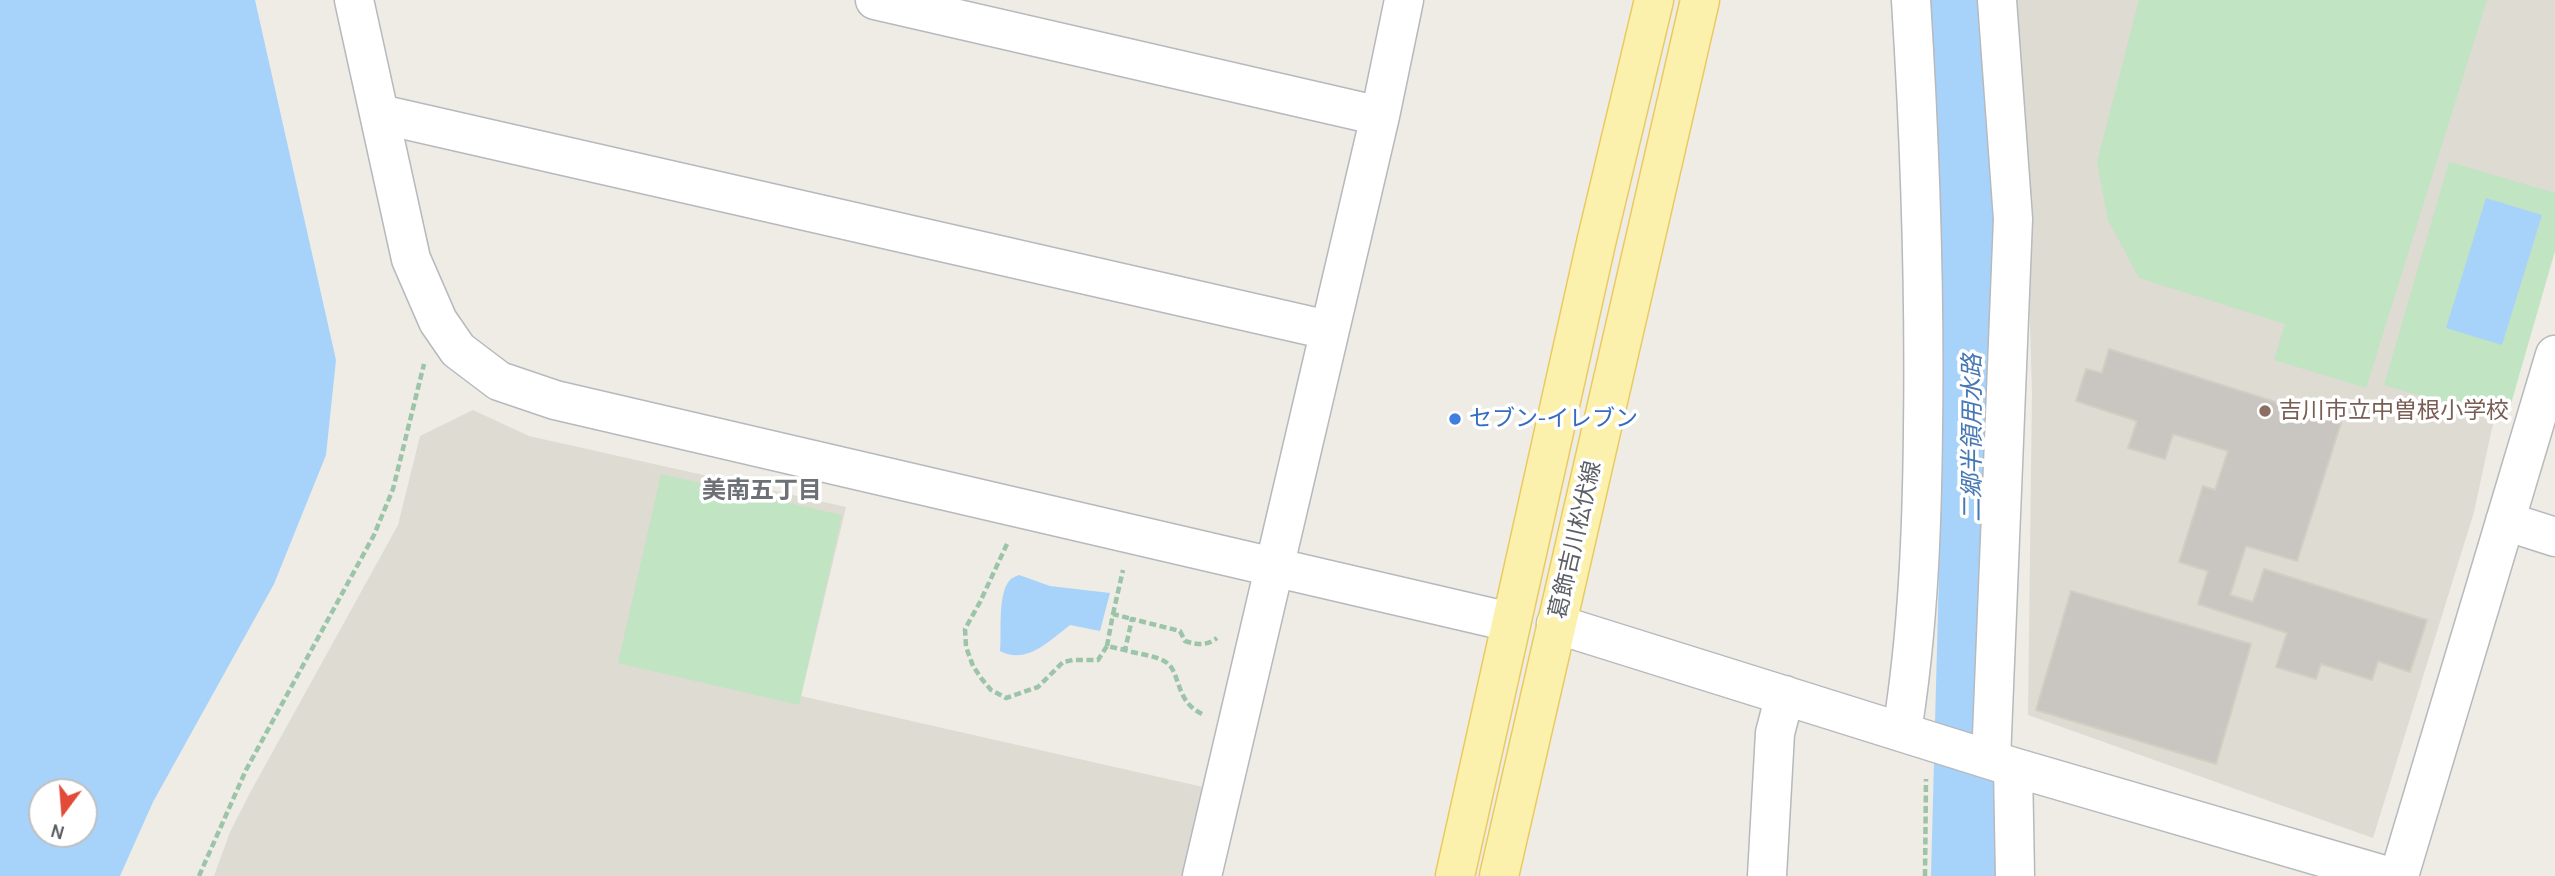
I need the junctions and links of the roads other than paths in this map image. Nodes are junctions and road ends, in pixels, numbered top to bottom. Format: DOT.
graph roads {
  1 [pos="354,0"];
  2 [pos="875,0"];
  3 [pos="1404,0"];
  4 [pos="1654,0"];
  5 [pos="1700,0"];
  6 [pos="1911,0"];
  7 [pos="1997,0"];
  8 [pos="380,114"];
  9 [pos="1380,116"];
  10 [pos="1328,330"];
  11 [pos="2555,355"];
  12 [pos="2505,521"];
  13 [pos="2555,537"];
  14 [pos="1272,567"];
  15 [pos="1510,622"];
  16 [pos="1556,624"];
  17 [pos="1785,695"];
  18 [pos="1915,736"];
  19 [pos="2002,763"];
  20 [pos="1202,876"];
  21 [pos="1455,876"];
  22 [pos="1499,876"];
  23 [pos="1766,876"];
  24 [pos="2015,876"];
  25 [pos="2387,876"];
  26 [pos="2399,876"];
  1 -- 8 [label="street"];
  2 -- 9 [label="street"];
  3 -- 9 [label="street"];
  4 -- 15 [label="main road, 葛飾吉川松伏線"];
  5 -- 16 [label="main road, 葛飾吉川松伏線"];
  6 -- 18 [label="street"];
  7 -- 19 [label="street"];
  8 -- 10 [label="street"];
  8 -- 14 [label="street"];
  9 -- 10 [label="street"];
  10 -- 14 [label="street"];
  11 -- 12 [label="street"];
  12 -- 13 [label="street"];
  12 -- 26 [label="street"];
  14 -- 15 [label="street"];
  14 -- 20 [label="street"];
  15 -- 21 [label="main road, 葛飾吉川松伏線"];
  16 -- 17 [label="street"];
  16 -- 22 [label="main road, 葛飾吉川松伏線"];
  17 -- 18 [label="street"];
  17 -- 23 [label="street"];
  18 -- 19 [label="street"];
  19 -- 24 [label="street"];
  19 -- 25 [label="street"];
}
